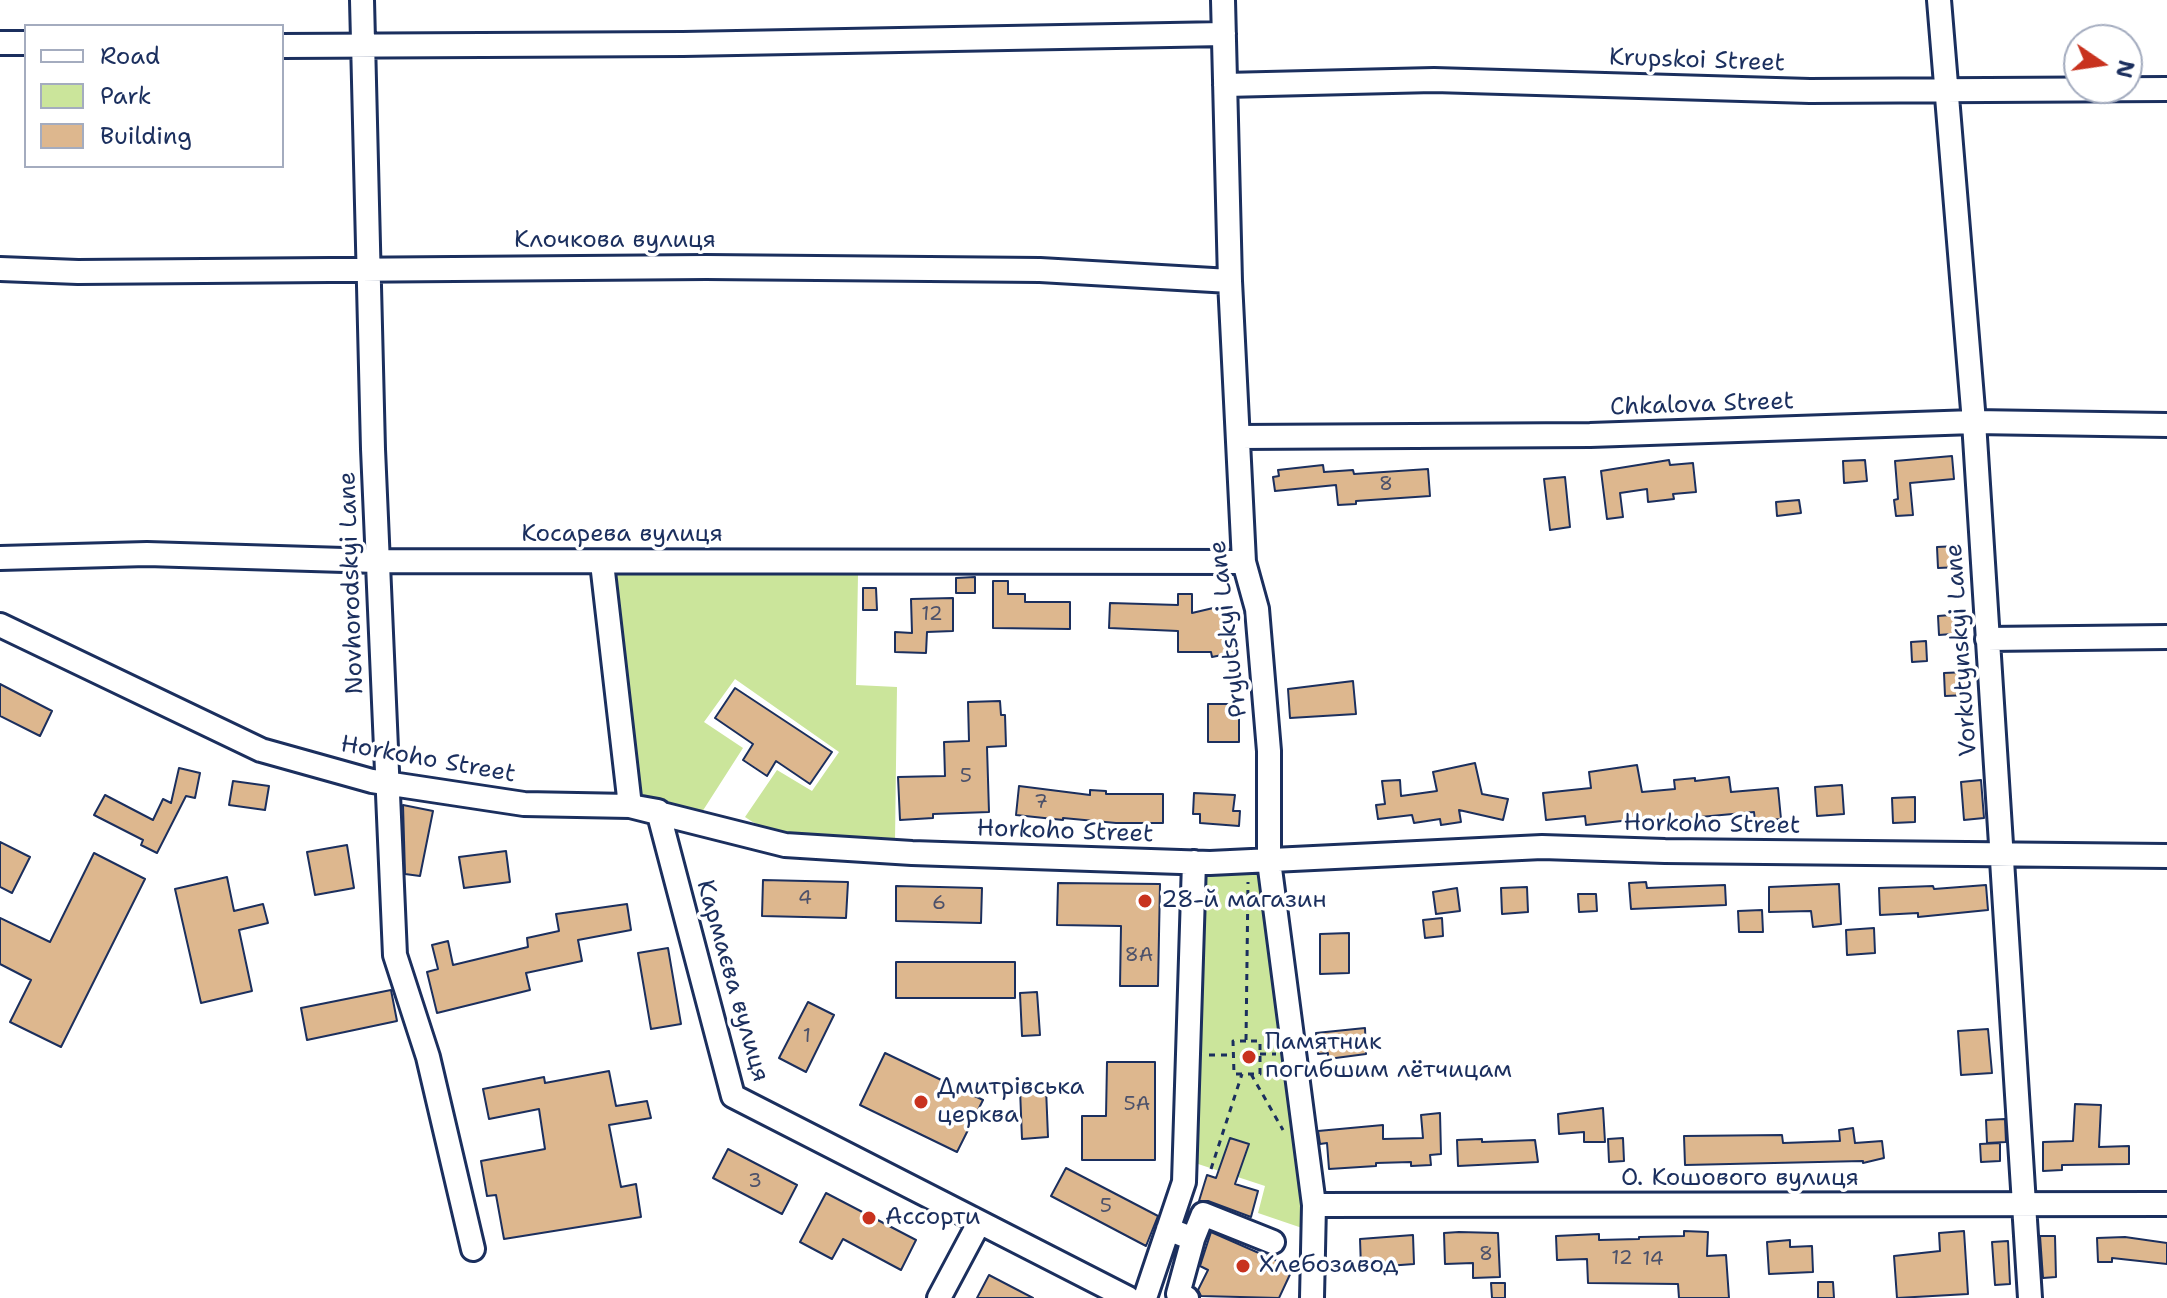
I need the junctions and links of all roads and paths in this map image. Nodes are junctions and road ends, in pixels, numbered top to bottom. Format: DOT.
graph roads {
  1 [pos="362,0"];
  2 [pos="1223,0"];
  3 [pos="1939,0"];
  4 [pos="1224,34"];
  5 [pos="0,43"];
  6 [pos="24,43"];
  7 [pos="284,46"];
  8 [pos="362,46"];
  9 [pos="1225,85"];
  10 [pos="1947,89"];
  11 [pos="2167,89"];
  12 [pos="368,268"];
  13 [pos="0,269"];
  14 [pos="1230,281"];
  15 [pos="1974,422"];
  16 [pos="2167,425"];
  17 [pos="1239,437"];
  18 [pos="0,558"];
  19 [pos="377,561"];
  20 [pos="1244,562"];
  21 [pos="602,563"];
  22 [pos="0,625"];
  23 [pos="2167,637"];
  24 [pos="1987,639"];
  25 [pos="386,783"];
  26 [pos="630,806"];
  27 [pos="658,811"];
  28 [pos="2000,853"];
  29 [pos="2167,856"];
  30 [pos="1194,862"];
  31 [pos="1259,862"];
  32 [pos="1246,1041"];
  33 [pos="1188,1055"];
  34 [pos="1233,1055"];
  35 [pos="1242,1074"];
  36 [pos="1251,1074"];
  37 [pos="1288,1140"];
  38 [pos="1211,1169"];
  39 [pos="2025,1203"];
  40 [pos="2167,1204"];
  41 [pos="1314,1205"];
  42 [pos="979,1223"];
  43 [pos="1168,1229"];
  44 [pos="1193,1239"];
  45 [pos="1273,1242"];
  46 [pos="473,1249"];
  47 [pos="939,1298"];
  48 [pos="1128,1298"];
  49 [pos="1145,1298"];
  50 [pos="1187,1298"];
  51 [pos="1312,1298"];
  52 [pos="2030,1298"];
  1 -- 8 [label="street, Novhorodskyi Lane"];
  2 -- 4 [label="street, Prylutskyi Lane"];
  3 -- 10 [label="street, Vorkutynskyi Lane"];
  4 -- 8 [label="street"];
  4 -- 9 [label="street, Prylutskyi Lane"];
  5 -- 6 [label="street"];
  7 -- 8 [label="street"];
  8 -- 12 [label="street, Novhorodskyi Lane"];
  9 -- 10 [label="street, Krupskoi Street"];
  9 -- 14 [label="street, Prylutskyi Lane"];
  10 -- 11 [label="street, Krupskoi Street"];
  10 -- 15 [label="street, Vorkutynskyi Lane"];
  12 -- 13 [label="street, Клочкова вулиця"];
  12 -- 14 [label="street, Клочкова вулиця"];
  12 -- 19 [label="street, Novhorodskyi Lane"];
  14 -- 17 [label="street, Prylutskyi Lane"];
  15 -- 16 [label="street, Chkalova Street"];
  15 -- 17 [label="street, Chkalova Street"];
  15 -- 24 [label="street, Vorkutynskyi Lane"];
  17 -- 20 [label="street, Prylutskyi Lane"];
  18 -- 19 [label="street, Косарева вулиця"];
  19 -- 21 [label="street, Косарева вулиця"];
  19 -- 25 [label="street, Novhorodskyi Lane"];
  20 -- 21 [label="street, Косарева вулиця"];
  20 -- 31 [label="street, Prylutskyi Lane"];
  21 -- 26 [label="street"];
  22 -- 25 [label="street, Horkoho Street"];
  23 -- 24 [label="street"];
  24 -- 28 [label="street, Vorkutynskyi Lane"];
  25 -- 26 [label="street, Horkoho Street"];
  25 -- 46 [label="street, Novhorodskyi Lane"];
  26 -- 27 [label="street, Horkoho Street"];
  27 -- 30 [label="street, Horkoho Street"];
  27 -- 42 [label="street, Кармаєва вулиця"];
  28 -- 29 [label="street, Horkoho Street"];
  28 -- 31 [label="street, Horkoho Street"];
  28 -- 39 [label="street, Vorkutynskyi Lane"];
  30 -- 31 [label="street, Horkoho Street"];
  30 -- 33 [label="street"];
  31 -- 32 [label="path"];
  31 -- 41 [label="street, Prylutskyi Lane"];
  32 -- 34 [label="path"];
  32 -- 36 [label="path"];
  33 -- 34 [label="path"];
  33 -- 43 [label="street"];
  34 -- 35 [label="path"];
  35 -- 36 [label="path"];
  35 -- 38 [label="path"];
  36 -- 37 [label="path"];
  39 -- 40 [label="street, О. Кошового вулиця"];
  39 -- 41 [label="street, О. Кошового вулиця"];
  39 -- 52 [label="street, Vorkutynskyi Lane"];
  41 -- 51 [label="street, Prylutskyi Lane"];
  42 -- 47 [label="street"];
  42 -- 48 [label="street, Кармаєва вулиця"];
  43 -- 44 [label="street"];
  43 -- 49 [label="street"];
  44 -- 45 [label="street"];
  44 -- 50 [label="street"];
}
